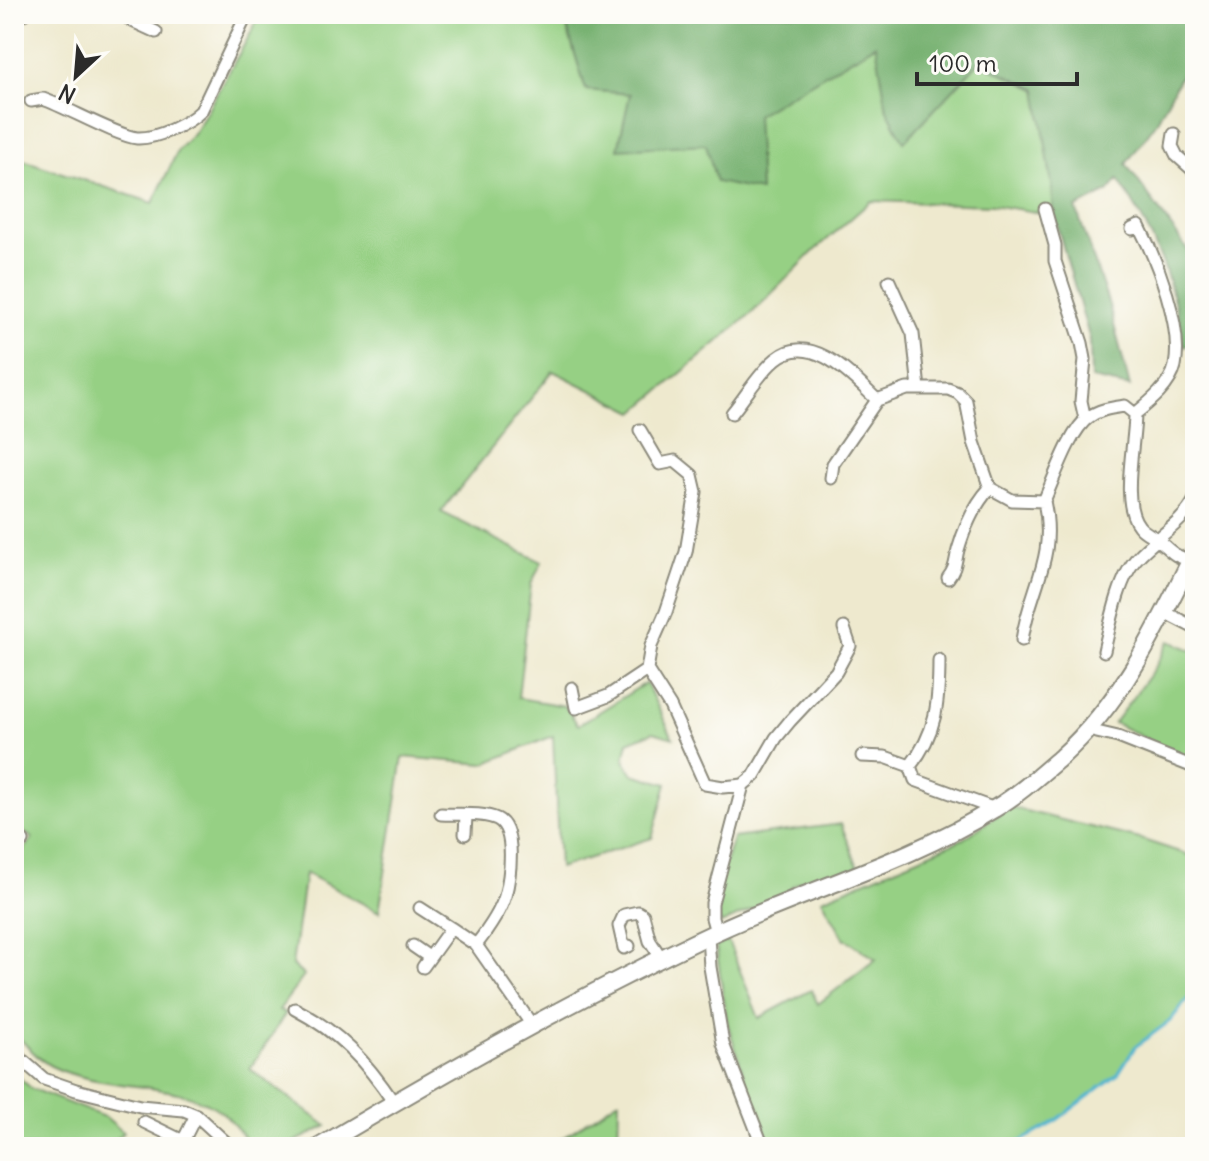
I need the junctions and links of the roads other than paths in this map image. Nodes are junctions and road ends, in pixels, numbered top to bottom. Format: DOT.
graph roads {
  1 [pos="24,14"];
  2 [pos="151,14"];
  3 [pos="247,14"];
  4 [pos="14,18"];
  5 [pos="130,20"];
  6 [pos="31,101"];
  7 [pos="1174,134"];
  8 [pos="1195,172"];
  9 [pos="1045,209"];
  10 [pos="1132,229"];
  11 [pos="889,281"];
  12 [pos="919,389"];
  13 [pos="877,400"];
  14 [pos="732,413"];
  15 [pos="1135,414"];
  16 [pos="1085,419"];
  17 [pos="640,430"];
  18 [pos="831,478"];
  19 [pos="990,488"];
  20 [pos="1195,499"];
  21 [pos="1044,501"];
  22 [pos="1158,540"];
  23 [pos="1193,555"];
  24 [pos="948,578"];
  25 [pos="1166,613"];
  26 [pos="844,628"];
  27 [pos="1195,628"];
  28 [pos="1022,640"];
  29 [pos="1104,651"];
  30 [pos="939,660"];
  31 [pos="647,670"];
  32 [pos="572,688"];
  33 [pos="1088,730"];
  34 [pos="1158,753"];
  35 [pos="862,756"];
  36 [pos="1150,765"];
  37 [pos="910,766"];
  38 [pos="1191,766"];
  39 [pos="743,785"];
  40 [pos="995,809"];
  41 [pos="441,814"];
  42 [pos="466,816"];
  43 [pos="465,834"];
  44 [pos="651,904"];
  45 [pos="420,908"];
  46 [pos="641,914"];
  47 [pos="451,928"];
  48 [pos="712,934"];
  49 [pos="476,945"];
  50 [pos="413,946"];
  51 [pos="629,946"];
  52 [pos="662,959"];
  53 [pos="295,1009"];
  54 [pos="532,1025"];
  55 [pos="14,1053"];
  56 [pos="394,1103"];
  57 [pos="196,1115"];
  58 [pos="144,1122"];
  59 [pos="231,1147"];
  60 [pos="319,1147"];
  61 [pos="763,1147"];
  1 -- 4 [label="street"];
  2 -- 5 [label="street"];
  3 -- 6 [label="street"];
  7 -- 8 [label="street"];
  9 -- 16 [label="street"];
  10 -- 15 [label="street"];
  11 -- 12 [label="street"];
  12 -- 13 [label="street"];
  12 -- 19 [label="street"];
  13 -- 14 [label="street"];
  13 -- 18 [label="street"];
  15 -- 16 [label="street"];
  15 -- 22 [label="street"];
  16 -- 21 [label="street"];
  17 -- 31 [label="street"];
  19 -- 21 [label="street"];
  19 -- 24 [label="street"];
  20 -- 22 [label="street"];
  21 -- 28 [label="street"];
  22 -- 23 [label="street"];
  22 -- 29 [label="street"];
  23 -- 25 [label="street"];
  25 -- 27 [label="street"];
  25 -- 33 [label="street"];
  26 -- 39 [label="street"];
  30 -- 37 [label="street"];
  31 -- 32 [label="street"];
  31 -- 39 [label="street"];
  33 -- 34 [label="street"];
  33 -- 40 [label="street"];
  34 -- 36 [label="street"];
  34 -- 38 [label="street"];
  35 -- 37 [label="street"];
  37 -- 40 [label="street"];
  39 -- 48 [label="street"];
  40 -- 48 [label="street"];
  41 -- 42 [label="street"];
  42 -- 43 [label="street"];
  42 -- 49 [label="street"];
  44 -- 46 [label="street"];
  45 -- 47 [label="street"];
  46 -- 51 [label="street"];
  46 -- 52 [label="street"];
  47 -- 49 [label="street"];
  47 -- 50 [label="street"];
  48 -- 52 [label="street"];
  48 -- 61 [label="street"];
  49 -- 54 [label="street"];
  52 -- 54 [label="street"];
  53 -- 56 [label="street"];
  54 -- 56 [label="street"];
  55 -- 57 [label="street"];
  56 -- 60 [label="street"];
  57 -- 58 [label="street"];
  57 -- 59 [label="street"];
}
